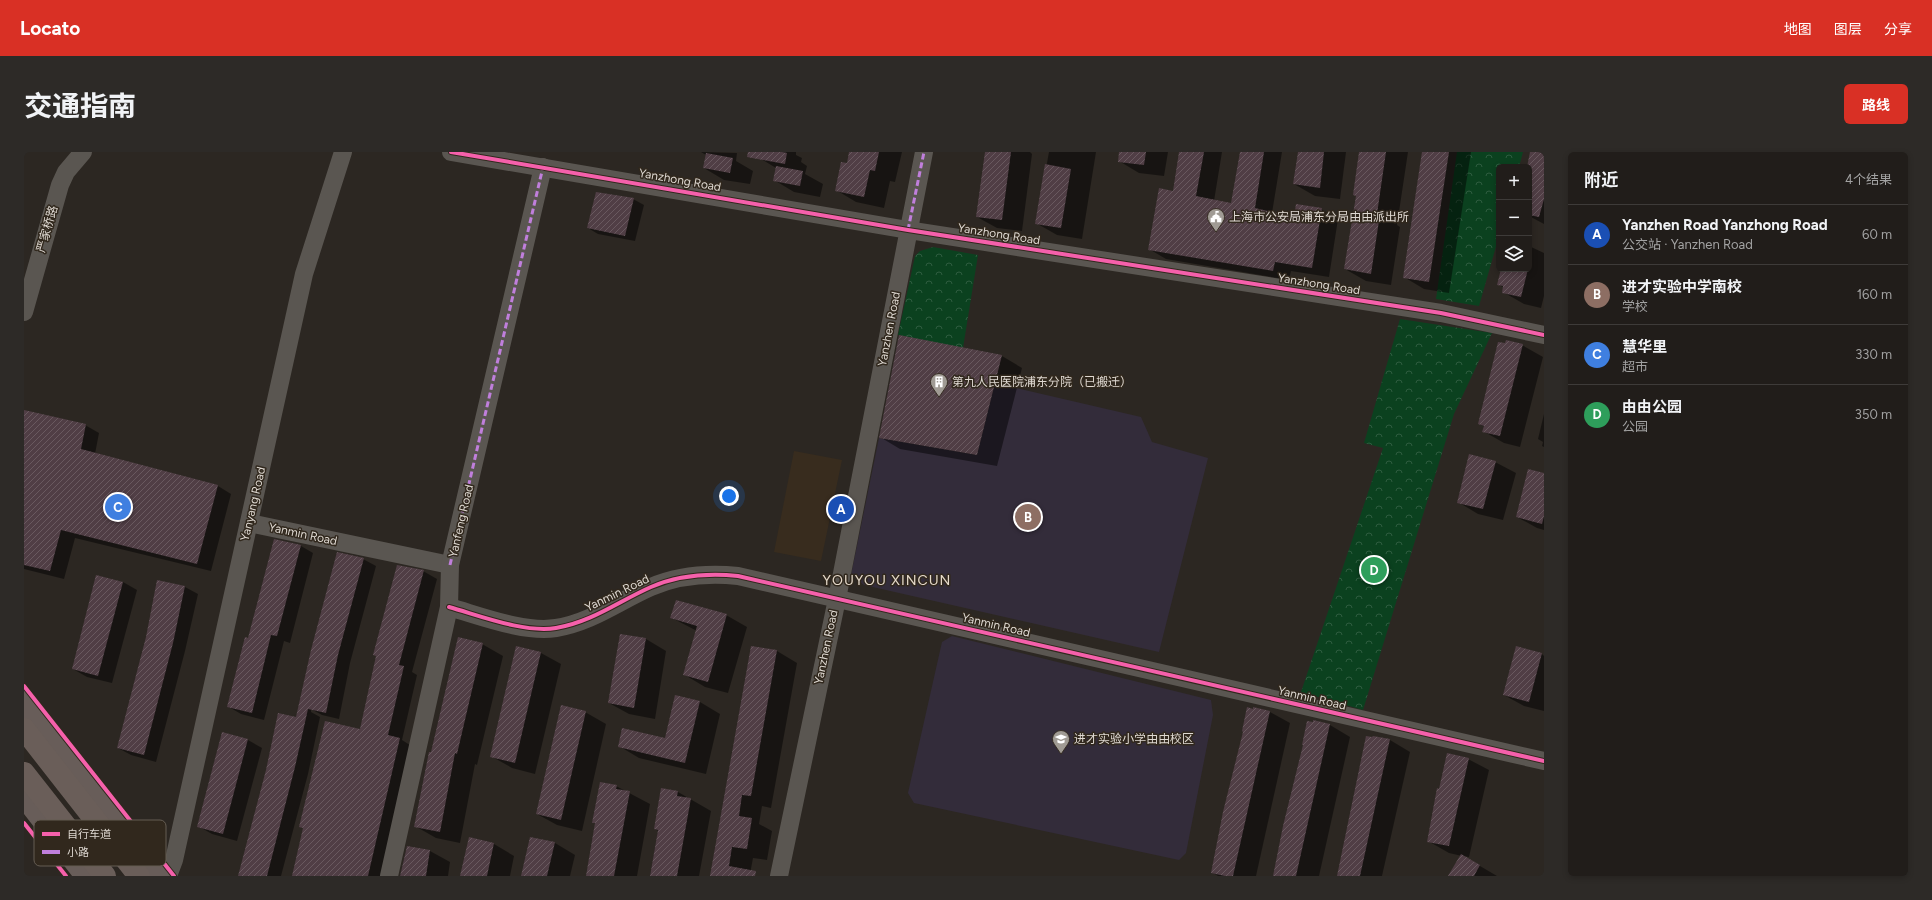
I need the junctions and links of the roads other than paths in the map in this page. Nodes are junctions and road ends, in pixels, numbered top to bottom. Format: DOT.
graph roads {
  1 [pos="83,152"];
  2 [pos="343,152"];
  3 [pos="451,152"];
  4 [pos="924,152"];
  5 [pos="543,167"];
  6 [pos="908,230"];
  7 [pos="24,312"];
  8 [pos="1544,335"];
  9 [pos="249,523"];
  10 [pos="450,565"];
  11 [pos="836,599"];
  12 [pos="449,607"];
  13 [pos="24,702"];
  14 [pos="24,729"];
  15 [pos="1544,761"];
  16 [pos="24,773"];
  17 [pos="24,796"];
  18 [pos="43,820"];
  19 [pos="61,820"];
  20 [pos="95,820"];
  21 [pos="124,820"];
  22 [pos="78,866"];
  23 [pos="97,866"];
  24 [pos="131,866"];
  25 [pos="167,871"];
  26 [pos="86,876"];
  27 [pos="105,876"];
  28 [pos="139,876"];
  29 [pos="389,876"];
  30 [pos="779,876"];
  1 -- 7 [label="street, 严家桥路"];
  2 -- 9 [label="street, Yanyang Road"];
  3 -- 5 [label="street, Yanzhong Road"];
  4 -- 6 [label="street, Yanzhen Road"];
  5 -- 6 [label="street, Yanzhong Road"];
  5 -- 10 [label="street, Yanfeng Road"];
  6 -- 8 [label="street, Yanzhong Road"];
  6 -- 11 [label="street, Yanzhen Road"];
  9 -- 10 [label="street, Yanmin Road"];
  9 -- 25 [label="street, Yanyang Road"];
  10 -- 12 [label="street, Yanfeng Road"];
  11 -- 12 [label="street, Yanmin Road"];
  11 -- 15 [label="street, Yanmin Road"];
  11 -- 30 [label="street, Yanzhen Road"];
  12 -- 29 [label="street, Yanfeng Road"];
  13 -- 21 [label="main road"];
  14 -- 20 [label="highway"];
  16 -- 19 [label="highway"];
  17 -- 18 [label="main road"];
  22 -- 26 [label="main road"];
  23 -- 27 [label="highway"];
  24 -- 28 [label="highway"];
}
